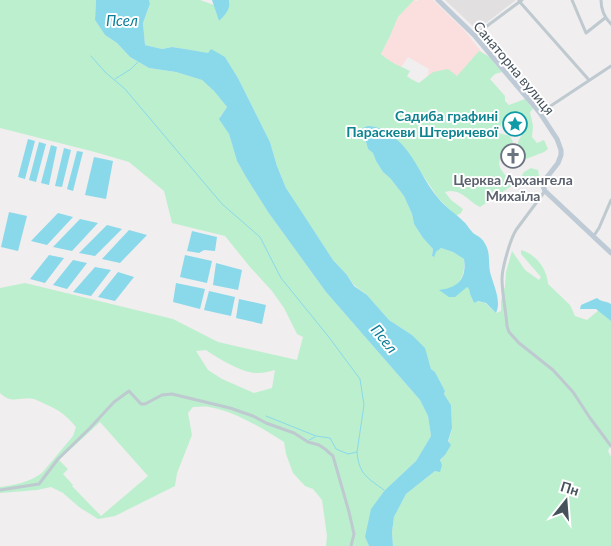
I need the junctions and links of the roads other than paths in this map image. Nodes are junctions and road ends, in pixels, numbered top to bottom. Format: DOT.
graph roads {
  1 [pos="438,0"];
  2 [pos="572,0"];
  3 [pos="601,0"];
  4 [pos="520,1"];
  5 [pos="605,18"];
  6 [pos="611,24"];
  7 [pos="474,35"];
  8 [pos="611,66"];
  9 [pos="589,80"];
  10 [pos="540,113"];
  11 [pos="544,191"];
  12 [pos="611,200"];
  13 [pos="593,237"];
  14 [pos="611,253"];
  15 [pos="611,446"];
  16 [pos="0,490"];
  17 [pos="351,546"];
  1 -- 7 [label="main road, Санаторна вулиця"];
  2 -- 5 [label="street"];
  3 -- 5 [label="street"];
  4 -- 7 [label="street"];
  4 -- 9 [label="street"];
  5 -- 6 [label="street"];
  7 -- 10 [label="main road, Санаторна вулиця"];
  8 -- 9 [label="street"];
  9 -- 10 [label="street"];
  10 -- 11 [label="main road, Санаторна вулиця"];
  11 -- 13 [label="main road"];
  11 -- 15 [label="street"];
  12 -- 13 [label="street"];
  13 -- 14 [label="main road"];
  16 -- 17 [label="street"];
}
